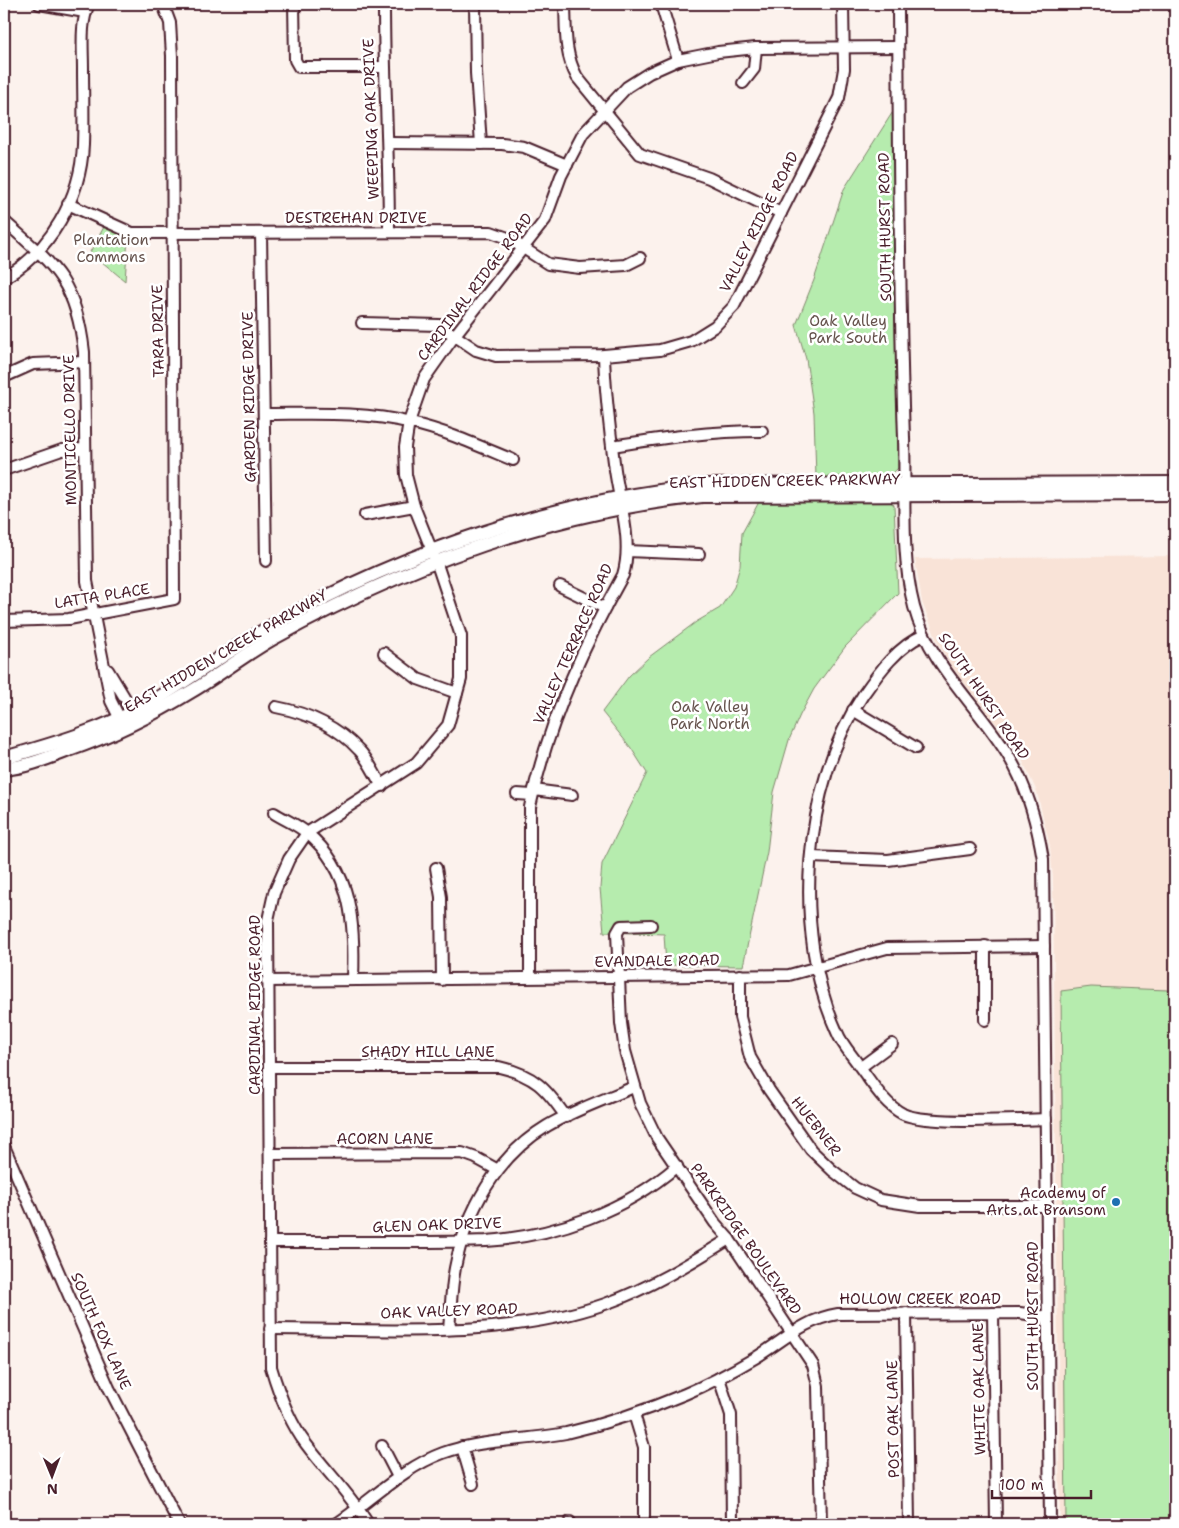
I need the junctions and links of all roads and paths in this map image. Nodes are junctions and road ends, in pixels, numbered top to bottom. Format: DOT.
graph roads {
  1 [pos="39,4"];
  2 [pos="163,4"];
  3 [pos="294,4"];
  4 [pos="384,4"];
  5 [pos="475,4"];
  6 [pos="565,4"];
  7 [pos="661,4"];
  8 [pos="843,4"];
  9 [pos="898,4"];
  10 [pos="87,8"];
  11 [pos="756,48"];
  12 [pos="898,48"];
  13 [pos="844,49"];
  14 [pos="678,60"];
  15 [pos="384,67"];
  16 [pos="742,83"];
  17 [pos="604,111"];
  18 [pos="389,143"];
  19 [pos="481,144"];
  20 [pos="567,164"];
  21 [pos="68,204"];
  22 [pos="781,213"];
  23 [pos="4,221"];
  24 [pos="389,232"];
  25 [pos="172,233"];
  26 [pos="261,234"];
  27 [pos="523,248"];
  28 [pos="38,250"];
  29 [pos="640,258"];
  30 [pos="4,278"];
  31 [pos="362,324"];
  32 [pos="454,335"];
  33 [pos="604,356"];
  34 [pos="84,362"];
  35 [pos="4,377"];
  36 [pos="265,414"];
  37 [pos="409,422"];
  38 [pos="762,431"];
  39 [pos="612,446"];
  40 [pos="85,449"];
  41 [pos="512,460"];
  42 [pos="4,470"];
  43 [pos="1175,483"];
  44 [pos="906,488"];
  45 [pos="1175,494"];
  46 [pos="620,504"];
  47 [pos="414,506"];
  48 [pos="365,515"];
  49 [pos="628,551"];
  50 [pos="699,554"];
  51 [pos="434,556"];
  52 [pos="266,561"];
  53 [pos="560,586"];
  54 [pos="174,599"];
  55 [pos="605,608"];
  56 [pos="92,615"];
  57 [pos="4,621"];
  58 [pos="924,635"];
  59 [pos="384,653"];
  60 [pos="105,665"];
  61 [pos="457,693"];
  62 [pos="276,707"];
  63 [pos="853,710"];
  64 [pos="136,716"];
  65 [pos="122,723"];
  66 [pos="916,748"];
  67 [pos="4,758"];
  68 [pos="4,769"];
  69 [pos="382,786"];
  70 [pos="533,792"];
  71 [pos="517,794"];
  72 [pos="572,795"];
  73 [pos="274,813"];
  74 [pos="307,833"];
  75 [pos="970,848"];
  76 [pos="812,857"];
  77 [pos="436,868"];
  78 [pos="651,925"];
  79 [pos="985,946"];
  80 [pos="1044,946"];
  81 [pos="816,968"];
  82 [pos="740,975"];
  83 [pos="617,977"];
  84 [pos="530,978"];
  85 [pos="353,980"];
  86 [pos="442,980"];
  87 [pos="267,981"];
  88 [pos="985,1020"];
  89 [pos="892,1044"];
  90 [pos="269,1067"];
  91 [pos="860,1067"];
  92 [pos="634,1087"];
  93 [pos="566,1117"];
  94 [pos="1046,1119"];
  95 [pos="4,1146"];
  96 [pos="270,1154"];
  97 [pos="677,1166"];
  98 [pos="496,1169"];
  99 [pos="1047,1206"];
  100 [pos="729,1239"];
  101 [pos="462,1241"];
  102 [pos="270,1242"];
  103 [pos="906,1313"];
  104 [pos="993,1314"];
  105 [pos="1047,1317"];
  106 [pos="270,1329"];
  107 [pos="449,1329"];
  108 [pos="793,1332"];
  109 [pos="720,1378"];
  110 [pos="634,1414"];
  111 [pos="382,1446"];
  112 [pos="462,1447"];
  113 [pos="398,1477"];
  114 [pos="473,1484"];
  115 [pos="359,1509"];
  116 [pos="179,1524"];
  117 [pos="336,1524"];
  118 [pos="368,1524"];
  119 [pos="644,1524"];
  120 [pos="732,1524"];
  121 [pos="821,1524"];
  122 [pos="909,1524"];
  123 [pos="996,1524"];
  124 [pos="1050,1524"];
  1 -- 10 [label="street"];
  2 -- 25 [label="street, TARA DRIVE"];
  3 -- 15 [label="street"];
  4 -- 15 [label="street, WEEPING OAK DRIVE"];
  5 -- 19 [label="street"];
  6 -- 17 [label="street"];
  7 -- 14 [label="street"];
  8 -- 13 [label="street, VALLEY RIDGE ROAD"];
  9 -- 12 [label="street, SOUTH HURST ROAD"];
  10 -- 21 [label="street"];
  11 -- 13 [label="street, CARDINAL RIDGE ROAD"];
  11 -- 14 [label="street, CARDINAL RIDGE ROAD"];
  11 -- 16 [label="street"];
  12 -- 13 [label="street, CARDINAL RIDGE ROAD"];
  12 -- 44 [label="street, SOUTH HURST ROAD"];
  13 -- 22 [label="street, VALLEY RIDGE ROAD"];
  14 -- 17 [label="street, CARDINAL RIDGE ROAD"];
  15 -- 18 [label="street, WEEPING OAK DRIVE"];
  17 -- 20 [label="street, CARDINAL RIDGE ROAD"];
  17 -- 22 [label="street"];
  18 -- 19 [label="street"];
  18 -- 24 [label="street, WEEPING OAK DRIVE"];
  19 -- 20 [label="street"];
  20 -- 27 [label="street, CARDINAL RIDGE ROAD"];
  21 -- 25 [label="street, DESTREHAN DRIVE"];
  21 -- 28 [label="street"];
  22 -- 33 [label="street, VALLEY RIDGE ROAD"];
  23 -- 28 [label="street, MONTICELLO DRIVE"];
  24 -- 26 [label="street, DESTREHAN DRIVE"];
  24 -- 27 [label="street, DESTREHAN DRIVE"];
  25 -- 26 [label="street, DESTREHAN DRIVE"];
  25 -- 54 [label="street, TARA DRIVE"];
  26 -- 36 [label="street, GARDEN RIDGE DRIVE"];
  27 -- 29 [label="street, DESTREHAN DRIVE"];
  27 -- 32 [label="street, CARDINAL RIDGE ROAD"];
  28 -- 30 [label="street"];
  28 -- 34 [label="street, MONTICELLO DRIVE"];
  31 -- 32 [label="street, VALLEY RIDGE ROAD"];
  32 -- 33 [label="street, VALLEY RIDGE ROAD"];
  32 -- 37 [label="street, CARDINAL RIDGE ROAD"];
  33 -- 39 [label="street, VALLEY TERRACE ROAD"];
  34 -- 35 [label="street"];
  34 -- 40 [label="street, MONTICELLO DRIVE"];
  36 -- 37 [label="street"];
  36 -- 52 [label="street, GARDEN RIDGE DRIVE"];
  37 -- 41 [label="street"];
  37 -- 47 [label="street, CARDINAL RIDGE ROAD"];
  38 -- 39 [label="street"];
  39 -- 46 [label="street, VALLEY TERRACE ROAD"];
  40 -- 42 [label="street"];
  40 -- 56 [label="street, MONTICELLO DRIVE"];
  43 -- 44 [label="main road, EAST HIDDEN CREEK PARKWAY"];
  44 -- 45 [label="main road, EAST HIDDEN CREEK PARKWAY"];
  44 -- 46 [label="main road, EAST HIDDEN CREEK PARKWAY"];
  44 -- 58 [label="street, SOUTH HURST ROAD"];
  46 -- 49 [label="street, VALLEY TERRACE ROAD"];
  46 -- 51 [label="main road, EAST HIDDEN CREEK PARKWAY"];
  47 -- 48 [label="street"];
  47 -- 51 [label="street, CARDINAL RIDGE ROAD"];
  49 -- 50 [label="street"];
  49 -- 55 [label="street, VALLEY TERRACE ROAD"];
  51 -- 61 [label="street, CARDINAL RIDGE ROAD"];
  51 -- 64 [label="main road, EAST HIDDEN CREEK PARKWAY"];
  53 -- 55 [label="street"];
  54 -- 56 [label="street, LATTA PLACE"];
  55 -- 70 [label="street, VALLEY TERRACE ROAD"];
  56 -- 57 [label="street, LATTA PLACE"];
  56 -- 60 [label="street, MONTICELLO DRIVE"];
  58 -- 63 [label="street"];
  58 -- 80 [label="street, SOUTH HURST ROAD"];
  59 -- 61 [label="street"];
  60 -- 64 [label="street, MONTICELLO DRIVE"];
  60 -- 65 [label="street, MONTICELLO DRIVE"];
  61 -- 69 [label="street, CARDINAL RIDGE ROAD"];
  62 -- 69 [label="street"];
  63 -- 66 [label="street"];
  63 -- 76 [label="street"];
  64 -- 65 [label="main road, EAST HIDDEN CREEK PARKWAY"];
  65 -- 67 [label="main road, EAST HIDDEN CREEK PARKWAY"];
  65 -- 68 [label="main road, EAST HIDDEN CREEK PARKWAY"];
  69 -- 74 [label="street, CARDINAL RIDGE ROAD"];
  70 -- 71 [label="street"];
  70 -- 72 [label="street"];
  70 -- 84 [label="street, VALLEY TERRACE ROAD"];
  73 -- 74 [label="street"];
  74 -- 85 [label="street"];
  74 -- 87 [label="street, CARDINAL RIDGE ROAD"];
  75 -- 76 [label="street"];
  76 -- 81 [label="street"];
  77 -- 86 [label="street"];
  78 -- 83 [label="street, PARKRIDGE BOULEVARD"];
  79 -- 80 [label="street, EVANDALE ROAD"];
  79 -- 81 [label="street, EVANDALE ROAD"];
  79 -- 88 [label="street"];
  80 -- 94 [label="street, SOUTH HURST ROAD"];
  81 -- 82 [label="street, EVANDALE ROAD"];
  81 -- 91 [label="street"];
  82 -- 83 [label="street, EVANDALE ROAD"];
  82 -- 99 [label="street, HUEBNER"];
  83 -- 84 [label="street, EVANDALE ROAD"];
  83 -- 92 [label="street, PARKRIDGE BOULEVARD"];
  84 -- 86 [label="street, EVANDALE ROAD"];
  85 -- 86 [label="street, EVANDALE ROAD"];
  85 -- 87 [label="street, EVANDALE ROAD"];
  87 -- 90 [label="street, CARDINAL RIDGE ROAD"];
  89 -- 91 [label="street"];
  90 -- 93 [label="street, SHADY HILL LANE"];
  90 -- 96 [label="street, CARDINAL RIDGE ROAD"];
  91 -- 94 [label="street"];
  92 -- 93 [label="street"];
  92 -- 97 [label="street, PARKRIDGE BOULEVARD"];
  93 -- 98 [label="street"];
  94 -- 99 [label="street, SOUTH HURST ROAD"];
  95 -- 116 [label="street, SOUTH FOX LANE"];
  96 -- 98 [label="street, ACORN LANE"];
  96 -- 102 [label="street, CARDINAL RIDGE ROAD"];
  97 -- 100 [label="street, PARKRIDGE BOULEVARD"];
  97 -- 101 [label="street, GLEN OAK DRIVE"];
  98 -- 101 [label="street"];
  99 -- 105 [label="street, SOUTH HURST ROAD"];
  100 -- 107 [label="street, OAK VALLEY ROAD"];
  100 -- 108 [label="street, PARKRIDGE BOULEVARD"];
  101 -- 102 [label="street, GLEN OAK DRIVE"];
  101 -- 107 [label="street"];
  102 -- 106 [label="street, CARDINAL RIDGE ROAD"];
  103 -- 104 [label="street, HOLLOW CREEK ROAD"];
  103 -- 108 [label="street, HOLLOW CREEK ROAD"];
  103 -- 122 [label="street, POST OAK LANE"];
  104 -- 105 [label="street, HOLLOW CREEK ROAD"];
  104 -- 123 [label="street, WHITE OAK LANE"];
  105 -- 124 [label="street, SOUTH HURST ROAD"];
  106 -- 107 [label="street, OAK VALLEY ROAD"];
  106 -- 115 [label="street, CARDINAL RIDGE ROAD"];
  108 -- 109 [label="street, HOLLOW CREEK ROAD"];
  108 -- 121 [label="street, PARKRIDGE BOULEVARD"];
  109 -- 110 [label="street, HOLLOW CREEK ROAD"];
  109 -- 120 [label="street"];
  110 -- 112 [label="street, HOLLOW CREEK ROAD"];
  110 -- 119 [label="street"];
  111 -- 113 [label="street"];
  112 -- 113 [label="street, HOLLOW CREEK ROAD"];
  112 -- 114 [label="street"];
  113 -- 115 [label="street, HOLLOW CREEK ROAD"];
  115 -- 117 [label="street, HOLLOW CREEK ROAD"];
  115 -- 118 [label="street, CARDINAL RIDGE ROAD"];
}
